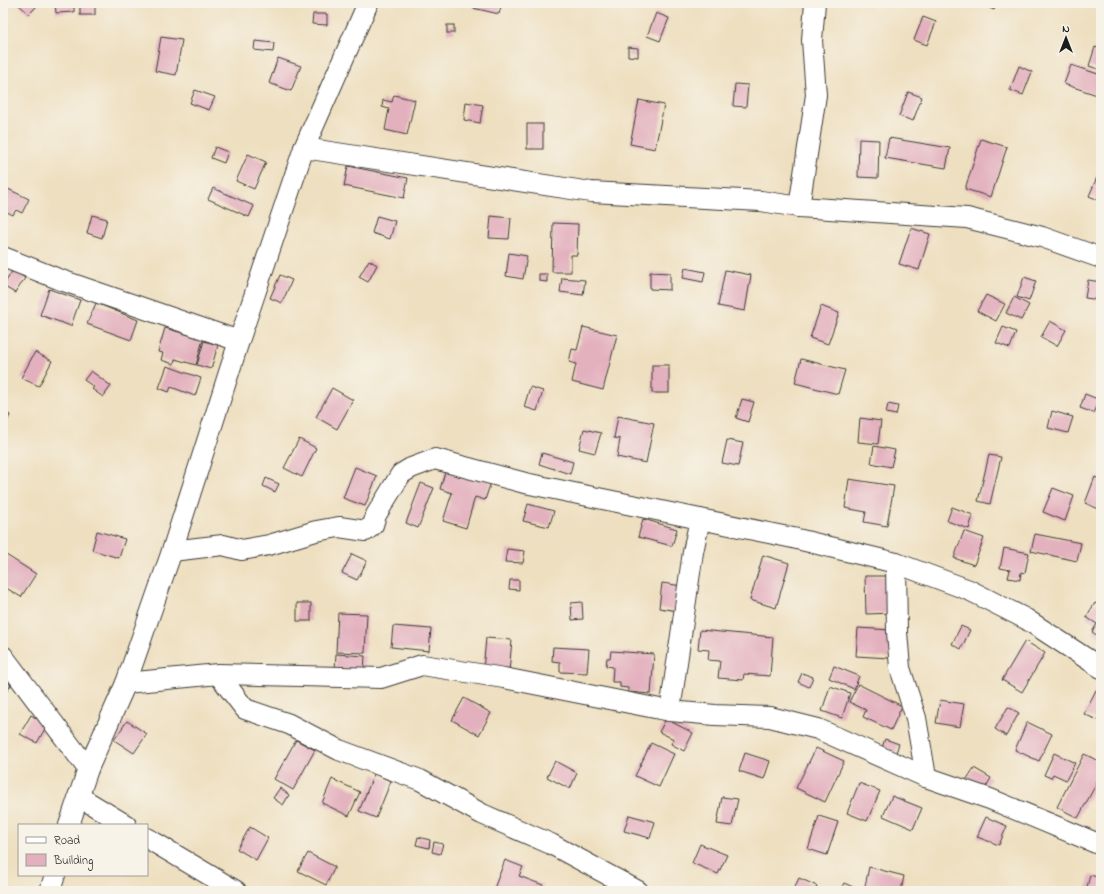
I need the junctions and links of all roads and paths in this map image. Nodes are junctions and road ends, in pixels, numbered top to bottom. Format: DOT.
graph roads {
  1 [pos="368,3"];
  2 [pos="815,3"];
  3 [pos="304,148"];
  4 [pos="799,207"];
  5 [pos="3,257"];
  6 [pos="1101,258"];
  7 [pos="238,341"];
  8 [pos="700,519"];
  9 [pos="172,551"];
  10 [pos="896,563"];
  11 [pos="3,656"];
  12 [pos="1101,668"];
  13 [pos="218,674"];
  14 [pos="126,683"];
  15 [pos="670,711"];
  16 [pos="88,769"];
  17 [pos="926,777"];
  18 [pos="78,796"];
  19 [pos="69,824"];
  20 [pos="124,824"];
  21 [pos="148,839"];
  22 [pos="1101,845"];
  23 [pos="54,876"];
  24 [pos="50,891"];
  25 [pos="236,891"];
  26 [pos="638,891"];
  1 -- 3 [label="street"];
  2 -- 4 [label="street"];
  3 -- 4 [label="street"];
  3 -- 7 [label="street"];
  4 -- 6 [label="street"];
  5 -- 7 [label="street"];
  7 -- 9 [label="street"];
  8 -- 9 [label="street"];
  8 -- 10 [label="street"];
  8 -- 15 [label="street"];
  9 -- 14 [label="street"];
  10 -- 12 [label="street"];
  10 -- 17 [label="street"];
  11 -- 16 [label="street"];
  13 -- 14 [label="street"];
  13 -- 15 [label="street"];
  13 -- 26 [label="street"];
  14 -- 16 [label="street"];
  15 -- 17 [label="street"];
  16 -- 18 [label="street"];
  17 -- 22 [label="street"];
  18 -- 19 [label="street"];
  18 -- 20 [label="street"];
  21 -- 25 [label="street"];
  23 -- 24 [label="street"];
}
